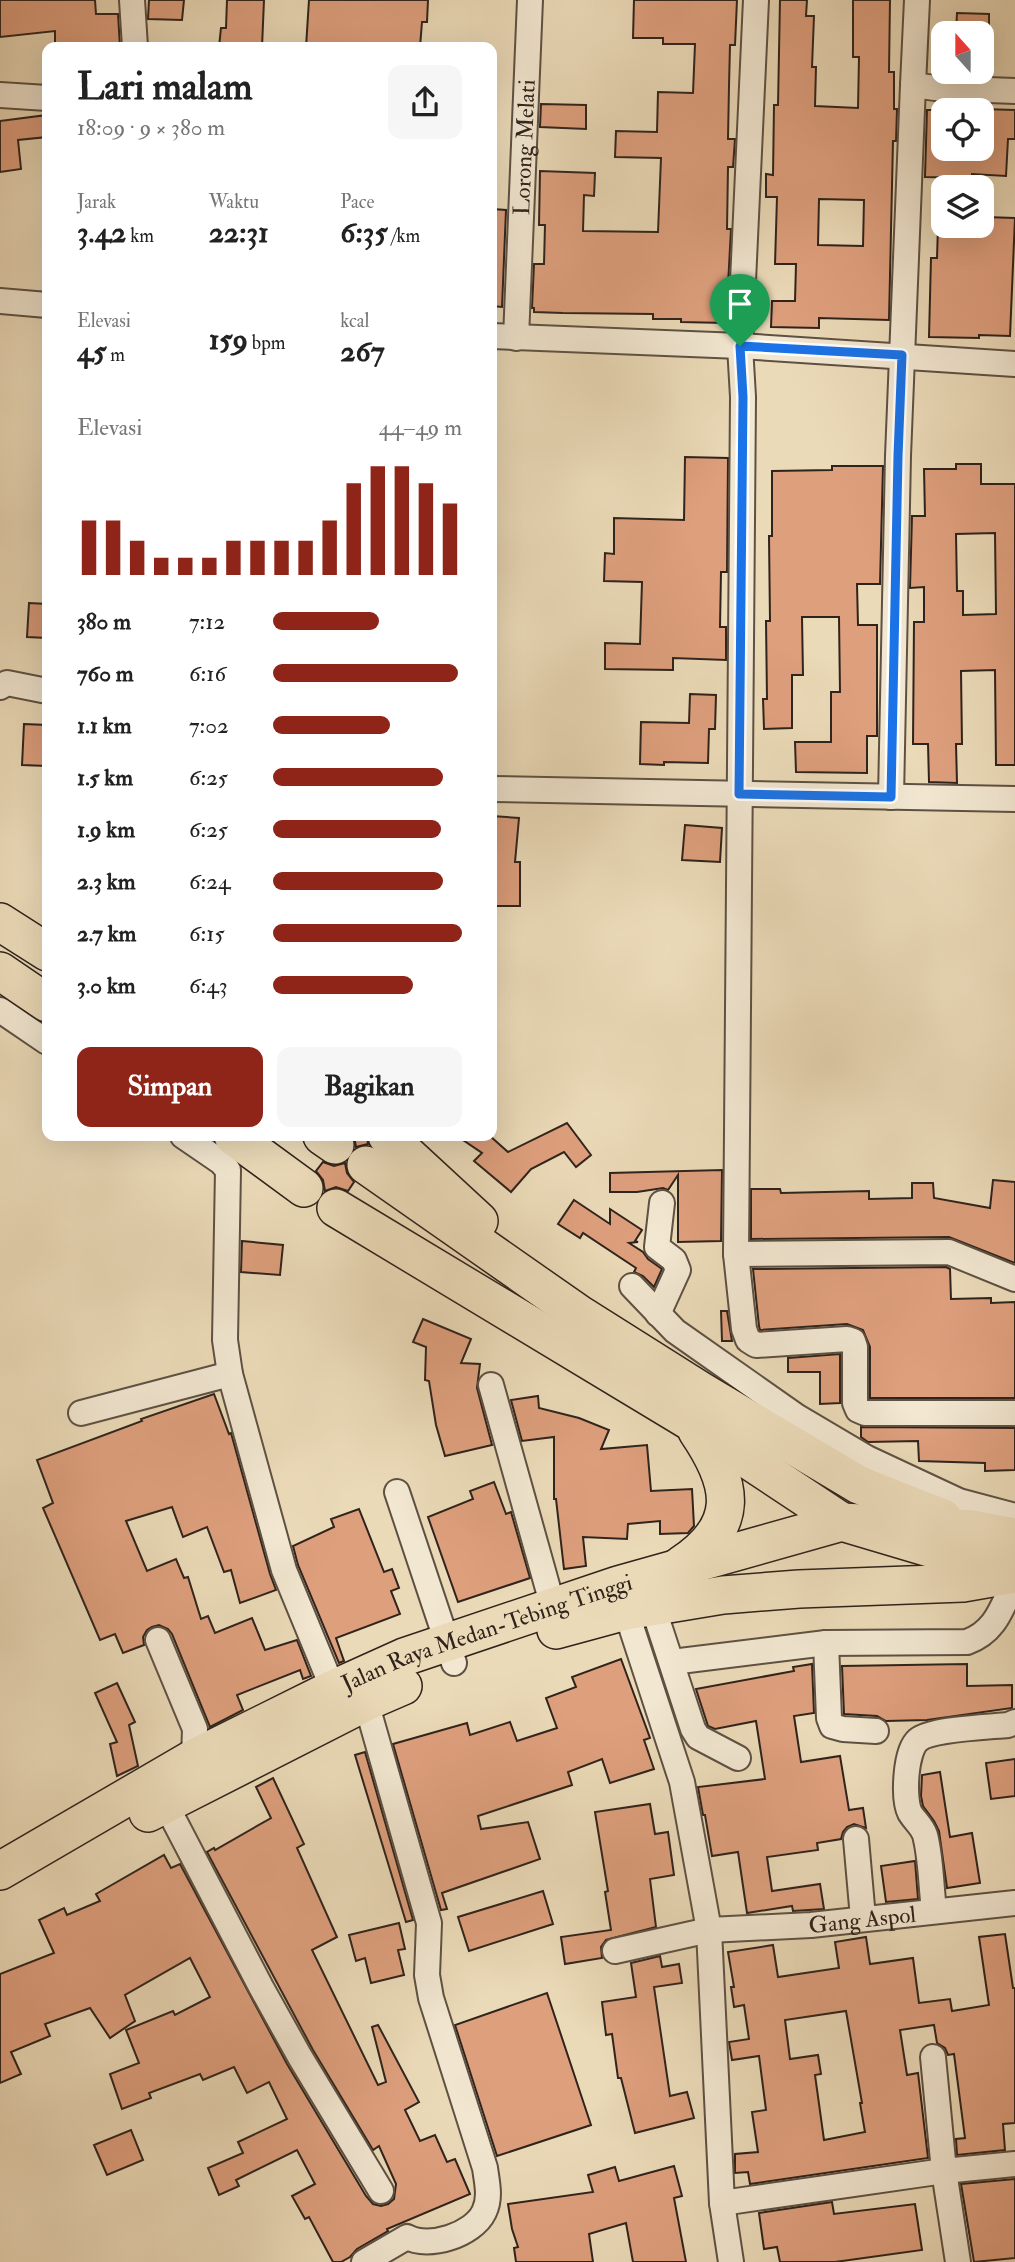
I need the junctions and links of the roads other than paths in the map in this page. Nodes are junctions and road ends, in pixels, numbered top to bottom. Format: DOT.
graph roads {
  1 [pos="132,0"];
  2 [pos="530,0"];
  3 [pos="756,0"];
  4 [pos="917,0"];
  5 [pos="135,42"];
  6 [pos="913,85"];
  7 [pos="1015,91"];
  8 [pos="0,95"];
  9 [pos="42,98"];
  10 [pos="0,301"];
  11 [pos="42,305"];
  12 [pos="504,337"];
  13 [pos="740,346"];
  14 [pos="902,355"];
  15 [pos="1015,364"];
  16 [pos="0,687"];
  17 [pos="42,690"];
  18 [pos="497,789"];
  19 [pos="739,794"];
  20 [pos="891,797"];
  21 [pos="1015,799"];
  22 [pos="0,916"];
  23 [pos="0,922"];
  24 [pos="42,936"];
  25 [pos="42,949"];
  26 [pos="0,971"];
  27 [pos="42,1000"];
  28 [pos="0,1010"];
  29 [pos="42,1039"];
  30 [pos="190,1141"];
  31 [pos="240,1141"];
  32 [pos="392,1141"];
  33 [pos="366,1165"];
  34 [pos="304,1188"];
  35 [pos="662,1203"];
  36 [pos="336,1208"];
  37 [pos="736,1254"];
  38 [pos="1015,1279"];
  39 [pos="632,1286"];
  40 [pos="579,1314"];
  41 [pos="658,1314"];
  42 [pos="230,1374"];
  43 [pos="491,1385"];
  44 [pos="81,1413"];
  45 [pos="1015,1413"];
  46 [pos="691,1422"];
  47 [pos="397,1492"];
  48 [pos="1015,1516"];
  49 [pos="842,1522"];
  50 [pos="972,1529"];
  51 [pos="1015,1537"];
  52 [pos="675,1569"];
  53 [pos="1015,1574"];
  54 [pos="1015,1580"];
  55 [pos="632,1601"];
  56 [pos="556,1618"];
  57 [pos="158,1640"];
  58 [pos="826,1643"];
  59 [pos="451,1653"];
  60 [pos="672,1661"];
  61 [pos="349,1695"];
  62 [pos="1015,1722"];
  63 [pos="876,1731"];
  64 [pos="194,1758"];
  65 [pos="738,1758"];
  66 [pos="164,1803"];
  67 [pos="856,1839"];
  68 [pos="0,1871"];
  69 [pos="0,1899"];
  70 [pos="1015,1903"];
  71 [pos="934,1910"];
  72 [pos="863,1918"];
  73 [pos="709,1930"];
  74 [pos="615,1951"];
  75 [pos="933,2057"];
  76 [pos="1015,2164"];
  77 [pos="944,2171"];
  78 [pos="381,2191"];
  79 [pos="722,2203"];
  80 [pos="364,2262"];
  81 [pos="731,2262"];
  82 [pos="958,2262"];
  1 -- 5 [label="street"];
  2 -- 12 [label="street, Lorong Melati"];
  3 -- 13 [label="street"];
  4 -- 6 [label="street"];
  6 -- 7 [label="street"];
  6 -- 14 [label="street"];
  8 -- 9 [label="street"];
  10 -- 11 [label="street"];
  12 -- 13 [label="street"];
  13 -- 14 [label="street"];
  13 -- 19 [label="street"];
  14 -- 15 [label="street"];
  14 -- 20 [label="street"];
  16 -- 17 [label="street"];
  18 -- 19 [label="street"];
  19 -- 20 [label="street"];
  19 -- 37 [label="street"];
  20 -- 21 [label="street"];
  22 -- 24 [label="highway"];
  23 -- 25 [label="highway"];
  26 -- 27 [label="highway"];
  28 -- 29 [label="street"];
  30 -- 42 [label="street"];
  31 -- 34 [label="highway"];
  32 -- 40 [label="highway"];
  33 -- 40 [label="highway"];
  35 -- 41 [label="street"];
  36 -- 46 [label="highway"];
  37 -- 38 [label="street"];
  37 -- 45 [label="street"];
  39 -- 41 [label="street"];
  40 -- 50 [label="highway"];
  41 -- 48 [label="street"];
  42 -- 44 [label="street"];
  42 -- 61 [label="street"];
  43 -- 56 [label="street"];
  46 -- 49 [label="highway"];
  46 -- 52 [label="highway"];
  47 -- 59 [label="street"];
  49 -- 50 [label="highway, Jalan Raya Medan-Tebing Tinggi"];
  49 -- 52 [label="highway, Jalan Raya Medan-Tebing Tinggi"];
  49 -- 53 [label="highway"];
  50 -- 51 [label="highway, Jalan Raya Medan-Tebing Tinggi"];
  52 -- 55 [label="highway, Jalan Raya Medan-Tebing Tinggi"];
  53 -- 55 [label="highway, Jalan Raya Medan-Tebing Tinggi"];
  54 -- 58 [label="street"];
  55 -- 56 [label="highway, Jalan Raya Medan-Tebing Tinggi"];
  55 -- 60 [label="street"];
  55 -- 73 [label="street"];
  56 -- 59 [label="highway, Jalan Raya Medan-Tebing Tinggi"];
  57 -- 64 [label="street"];
  58 -- 60 [label="street"];
  58 -- 63 [label="street"];
  59 -- 61 [label="highway, Jalan Raya Medan-Tebing Tinggi"];
  60 -- 65 [label="street"];
  61 -- 64 [label="highway, Jalan Raya Medan-Tebing Tinggi"];
  61 -- 66 [label="highway, Jalan Raya Medan-Tebing Tinggi"];
  61 -- 80 [label="street"];
  62 -- 71 [label="street"];
  64 -- 68 [label="highway, Jalan Raya Medan-Tebing Tinggi"];
  66 -- 69 [label="highway, Jalan Raya Medan-Tebing Tinggi"];
  66 -- 78 [label="street"];
  67 -- 72 [label="street"];
  70 -- 71 [label="street, Gang Aspol"];
  71 -- 72 [label="street, Gang Aspol"];
  72 -- 73 [label="street, Gang Aspol"];
  73 -- 74 [label="street, Gang Aspol"];
  73 -- 79 [label="street"];
  75 -- 77 [label="street"];
  76 -- 77 [label="street"];
  77 -- 79 [label="street"];
  77 -- 82 [label="street"];
  79 -- 81 [label="street"];
}
